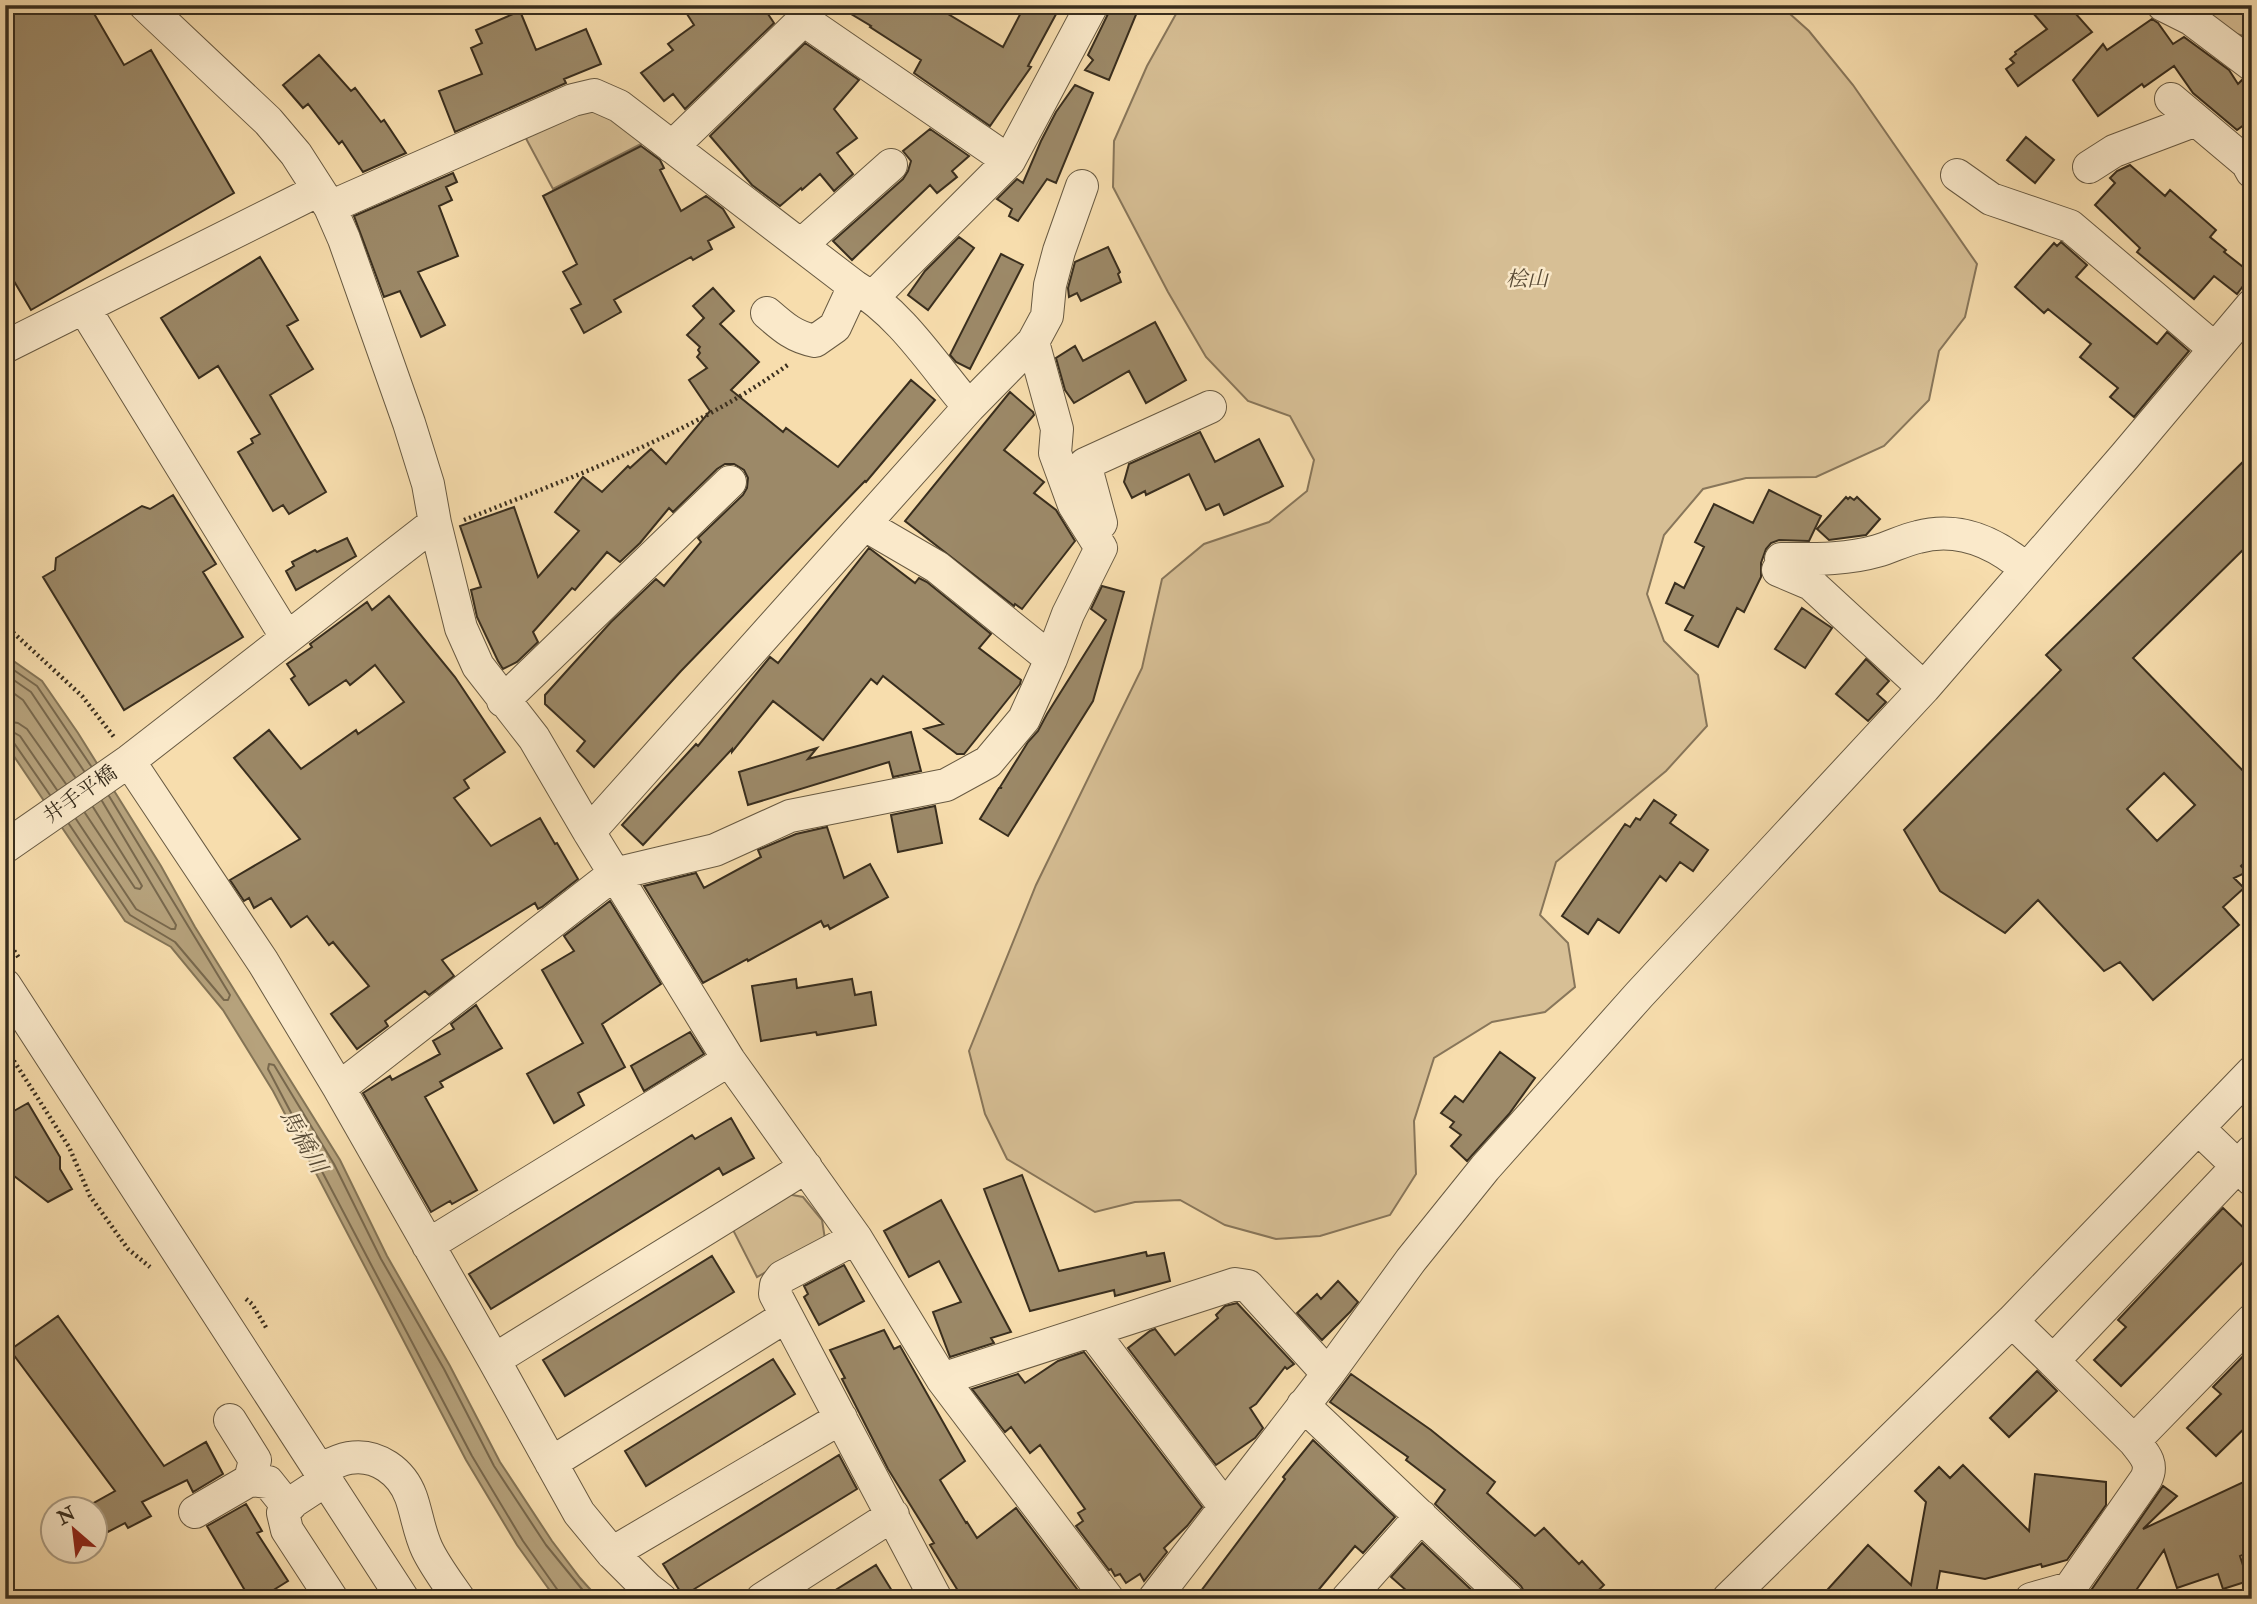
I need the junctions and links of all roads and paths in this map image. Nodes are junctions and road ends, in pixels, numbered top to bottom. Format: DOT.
graph roads {
  1 [pos="145,5"];
  2 [pos="1092,5"];
  3 [pos="2163,5"];
  4 [pos="2252,65"];
  5 [pos="2171,99"];
  6 [pos="2196,120"];
  7 [pos="672,147"];
  8 [pos="1009,161"];
  9 [pos="891,165"];
  10 [pos="2090,167"];
  11 [pos="2252,172"];
  12 [pos="1957,175"];
  13 [pos="1082,186"];
  14 [pos="324,199"];
  15 [pos="801,245"];
  16 [pos="864,292"];
  17 [pos="2252,305"];
  18 [pos="83,308"];
  19 [pos="767,313"];
  20 [pos="808,340"];
  21 [pos="1033,342"];
  22 [pos="5,347"];
  23 [pos="2215,349"];
  24 [pos="969,407"];
  25 [pos="1210,407"];
  26 [pos="730,482"];
  27 [pos="865,525"];
  28 [pos="436,526"];
  29 [pos="1101,548"];
  30 [pos="2026,569"];
  31 [pos="5,625"];
  32 [pos="287,638"];
  33 [pos="1051,659"];
  34 [pos="1924,688"];
  35 [pos="503,701"];
  36 [pos="126,762"];
  37 [pos="589,832"];
  38 [pos="5,847"];
  39 [pos="614,874"];
  40 [pos="5,985"];
  41 [pos="5,1047"];
  42 [pos="729,1060"];
  43 [pos="2252,1072"];
  44 [pos="339,1088"];
  45 [pos="2199,1129"];
  46 [pos="2247,1166"];
  47 [pos="806,1167"];
  48 [pos="856,1238"];
  49 [pos="428,1245"];
  50 [pos="153,1269"];
  51 [pos="785,1317"];
  52 [pos="2252,1320"];
  53 [pos="2012,1321"];
  54 [pos="1092,1331"];
  55 [pos="494,1360"];
  56 [pos="2053,1361"];
  57 [pos="1328,1374"];
  58 [pos="942,1379"];
  59 [pos="1303,1405"];
  60 [pos="841,1418"];
  61 [pos="230,1420"];
  62 [pos="2134,1441"];
  63 [pos="551,1462"];
  64 [pos="323,1475"];
  65 [pos="250,1480"];
  66 [pos="288,1507"];
  67 [pos="1225,1507"];
  68 [pos="195,1512"];
  69 [pos="893,1515"];
  70 [pos="1421,1516"];
  71 [pos="612,1553"];
  72 [pos="332,1599"];
  73 [pos="403,1599"];
  74 [pos="459,1599"];
  75 [pos="662,1599"];
  76 [pos="762,1599"];
  77 [pos="936,1599"];
  78 [pos="1108,1599"];
  79 [pos="1154,1599"];
  80 [pos="1347,1599"];
  81 [pos="1508,1599"];
  82 [pos="1728,1599"];
  83 [pos="2031,1599"];
  1 -- 14 [label="street"];
  2 -- 8 [label="street"];
  3 -- 4 [label="street"];
  5 -- 6 [label="street"];
  6 -- 10 [label="street"];
  6 -- 11 [label="street"];
  7 -- 8 [label="street"];
  7 -- 14 [label="street"];
  7 -- 15 [label="street"];
  8 -- 16 [label="street"];
  9 -- 15 [label="street"];
  12 -- 23 [label="street"];
  13 -- 21 [label="street"];
  14 -- 18 [label="street"];
  14 -- 28 [label="street"];
  15 -- 16 [label="street"];
  16 -- 20 [label="street"];
  16 -- 24 [label="street"];
  17 -- 23 [label="street"];
  18 -- 22 [label="street"];
  18 -- 32 [label="street"];
  19 -- 20 [label="street"];
  20 -- 28 [label="path"];
  21 -- 24 [label="street"];
  21 -- 29 [label="street"];
  23 -- 30 [label="street"];
  24 -- 27 [label="street"];
  25 -- 29 [label="street"];
  26 -- 35 [label="street"];
  27 -- 33 [label="street"];
  27 -- 37 [label="street"];
  28 -- 32 [label="street, 井手平橋"];
  28 -- 35 [label="street"];
  29 -- 33 [label="street"];
  30 -- 34 [label="street"];
  30 -- 34 [label="street"];
  31 -- 36 [label="path"];
  32 -- 36 [label="street, 井手平橋"];
  33 -- 39 [label="street"];
  34 -- 57 [label="street"];
  35 -- 37 [label="street"];
  36 -- 38 [label="street, 井手平橋"];
  36 -- 44 [label="street"];
  37 -- 39 [label="street"];
  39 -- 42 [label="street"];
  39 -- 44 [label="street"];
  40 -- 64 [label="street"];
  41 -- 50 [label="path"];
  42 -- 47 [label="street"];
  42 -- 49 [label="street"];
  43 -- 45 [label="street"];
  44 -- 49 [label="street"];
  45 -- 46 [label="street"];
  45 -- 53 [label="street"];
  46 -- 56 [label="street"];
  47 -- 48 [label="street"];
  47 -- 55 [label="street"];
  48 -- 51 [label="street"];
  48 -- 58 [label="street"];
  49 -- 55 [label="street"];
  51 -- 60 [label="street"];
  51 -- 63 [label="street"];
  52 -- 62 [label="street"];
  53 -- 56 [label="street"];
  53 -- 82 [label="street"];
  54 -- 57 [label="street"];
  54 -- 58 [label="street"];
  54 -- 67 [label="street"];
  55 -- 63 [label="street"];
  56 -- 62 [label="street"];
  57 -- 59 [label="street"];
  58 -- 78 [label="street"];
  59 -- 67 [label="street"];
  59 -- 70 [label="street"];
  60 -- 69 [label="street"];
  60 -- 71 [label="street"];
  61 -- 65 [label="street"];
  62 -- 83 [label="street"];
  63 -- 71 [label="street"];
  64 -- 66 [label="street"];
  64 -- 73 [label="street"];
  64 -- 74 [label="street"];
  65 -- 66 [label="street"];
  65 -- 68 [label="street"];
  66 -- 72 [label="street"];
  67 -- 79 [label="street"];
  69 -- 76 [label="street"];
  69 -- 77 [label="street"];
  70 -- 80 [label="street"];
  70 -- 81 [label="street"];
  71 -- 75 [label="street"];
}
